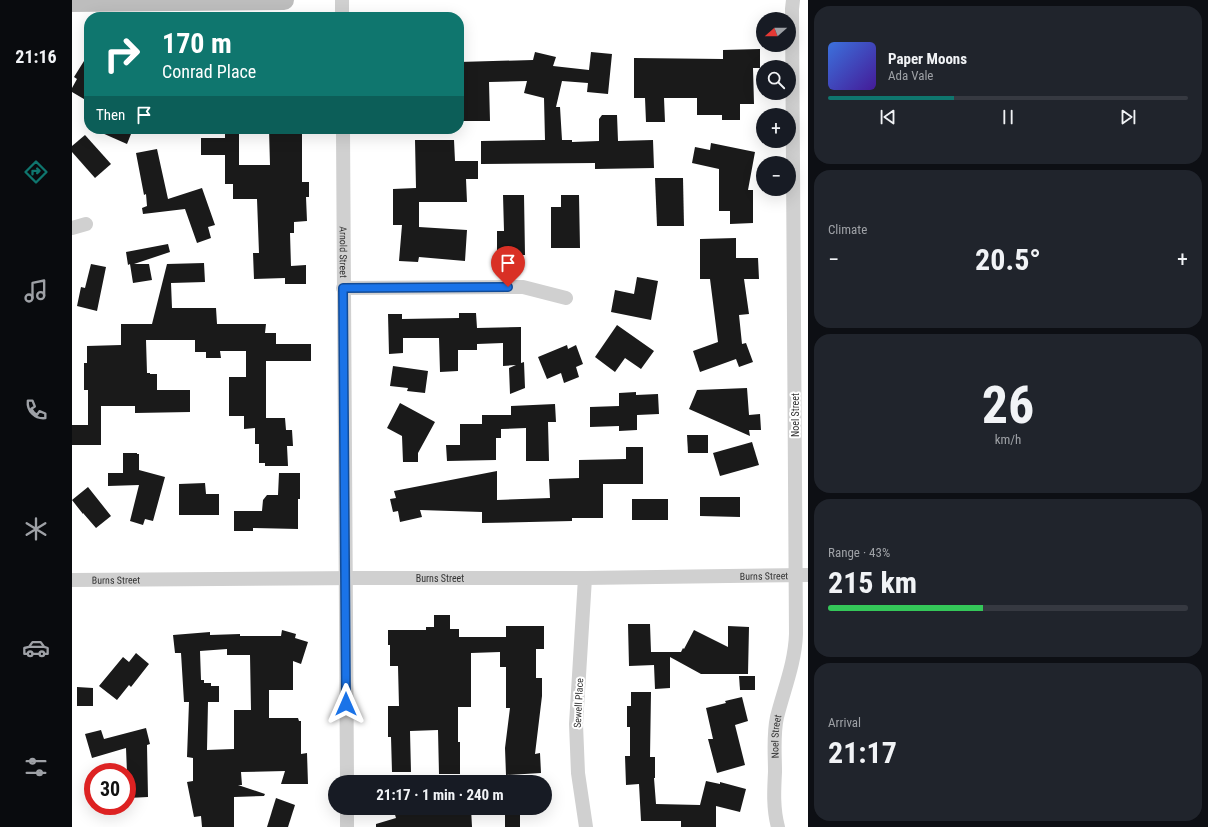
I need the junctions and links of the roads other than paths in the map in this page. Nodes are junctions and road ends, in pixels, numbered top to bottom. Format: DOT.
graph roads {
  1 [pos="284,0"];
  2 [pos="342,0"];
  3 [pos="793,0"];
  4 [pos="72,2"];
  5 [pos="342,12"];
  6 [pos="342,134"];
  7 [pos="86,224"];
  8 [pos="72,228"];
  9 [pos="343,288"];
  10 [pos="566,298"];
  11 [pos="802,575"];
  12 [pos="585,578"];
  13 [pos="346,579"];
  14 [pos="72,580"];
  15 [pos="347,775"];
  16 [pos="347,815"];
  17 [pos="347,827"];
  18 [pos="586,827"];
  19 [pos="778,827"];
  1 -- 4 [label="street"];
  2 -- 5 [label="street"];
  3 -- 11 [label="street, Noel Street"];
  6 -- 9 [label="street, Arnold Street"];
  7 -- 8 [label="street"];
  9 -- 10 [label="street"];
  9 -- 13 [label="street, Arnold Street"];
  11 -- 12 [label="street, Burns Street"];
  11 -- 19 [label="street, Noel Street"];
  12 -- 13 [label="street, Burns Street"];
  12 -- 18 [label="street, Sewell Place"];
  13 -- 14 [label="street, Burns Street"];
  13 -- 15 [label="street, Arnold Street"];
  16 -- 17 [label="street"];
}
